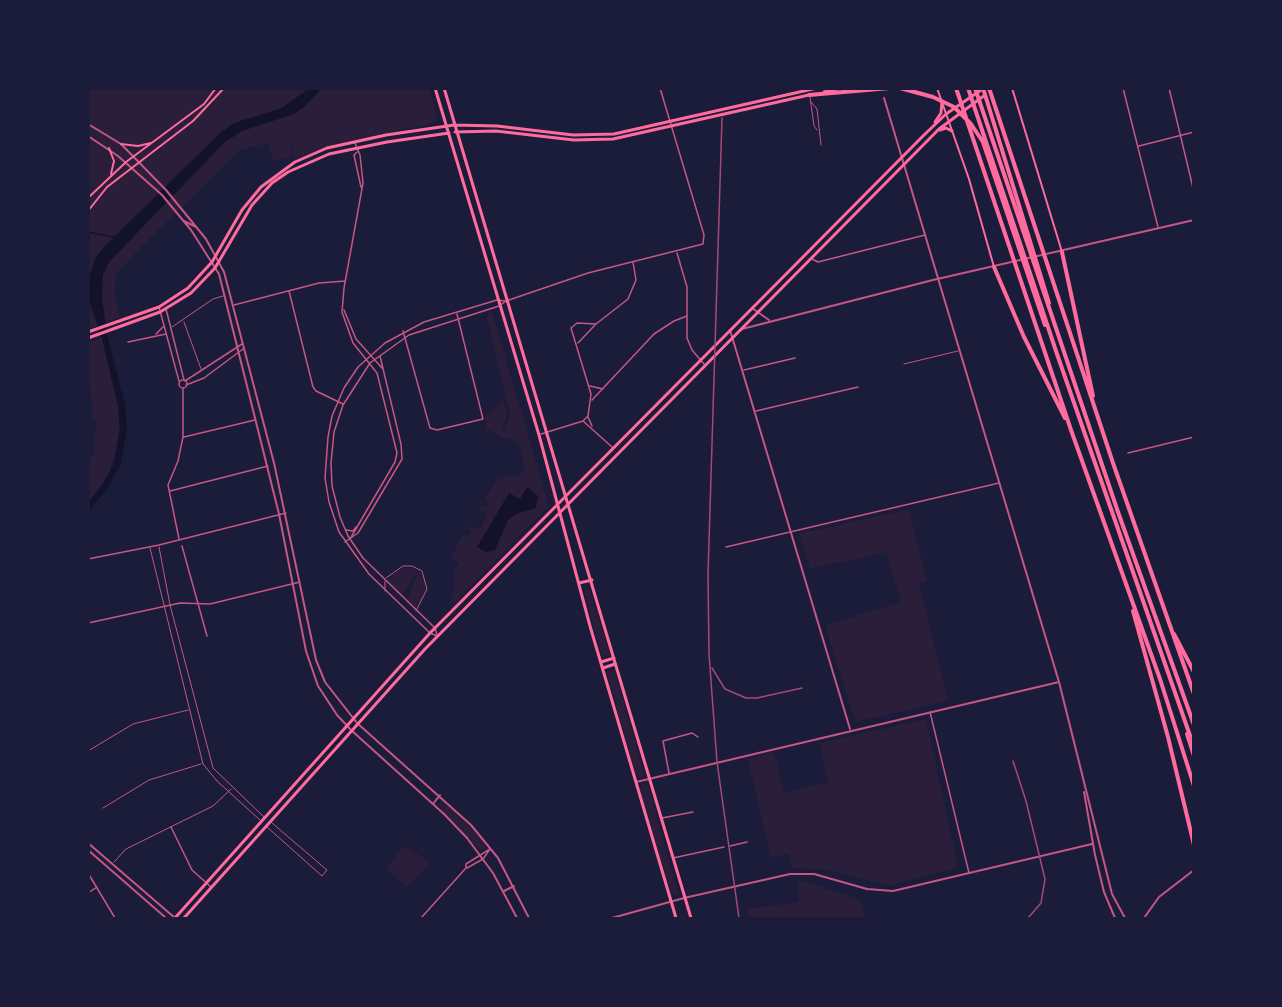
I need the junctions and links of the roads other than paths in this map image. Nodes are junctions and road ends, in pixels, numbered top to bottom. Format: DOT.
graph roads {
  1 [pos="216,88"];
  2 [pos="224,88"];
  3 [pos="435,88"];
  4 [pos="444,88"];
  5 [pos="660,88"];
  6 [pos="841,88"];
  7 [pos="890,88"];
  8 [pos="900,88"];
  9 [pos="938,88"];
  10 [pos="956,88"];
  11 [pos="968,88"];
  12 [pos="975,88"];
  13 [pos="983,88"];
  14 [pos="989,88"];
  15 [pos="994,88"];
  16 [pos="1012,88"];
  17 [pos="1123,88"];
  18 [pos="1168,88"];
  19 [pos="815,89"];
  20 [pos="813,95"];
  21 [pos="884,98"];
  22 [pos="811,102"];
  23 [pos="942,102"];
  24 [pos="946,114"];
  25 [pos="949,121"];
  26 [pos="670,122"];
  27 [pos="88,124"];
  28 [pos="454,125"];
  29 [pos="447,126"];
  30 [pos="671,127"];
  31 [pos="932,127"];
  32 [pos="952,131"];
  33 [pos="456,132"];
  34 [pos="818,132"];
  35 [pos="936,132"];
  36 [pos="1194,132"];
  37 [pos="449,133"];
  38 [pos="1179,135"];
  39 [pos="88,136"];
  40 [pos="154,142"];
  41 [pos="354,142"];
  42 [pos="121,144"];
  43 [pos="821,145"];
  44 [pos="1138,146"];
  45 [pos="109,148"];
  46 [pos="357,150"];
  47 [pos="134,156"];
  48 [pos="902,157"];
  49 [pos="126,162"];
  50 [pos="139,162"];
  51 [pos="904,164"];
  52 [pos="290,165"];
  53 [pos="132,167"];
  54 [pos="292,170"];
  55 [pos="111,175"];
  56 [pos="361,187"];
  57 [pos="1194,192"];
  58 [pos="865,194"];
  59 [pos="252,197"];
  60 [pos="88,198"];
  61 [pos="869,199"];
  62 [pos="256,201"];
  63 [pos="88,212"];
  64 [pos="1194,220"];
  65 [pos="184,221"];
  66 [pos="196,227"];
  67 [pos="1158,228"];
  68 [pos="827,232"];
  69 [pos="925,235"];
  70 [pos="832,237"];
  71 [pos="677,252"];
  72 [pos="1062,252"];
  73 [pos="216,256"];
  74 [pos="811,258"];
  75 [pos="801,259"];
  76 [pos="219,261"];
  77 [pos="633,261"];
  78 [pos="212,262"];
  79 [pos="806,264"];
  80 [pos="994,267"];
  81 [pos="215,268"];
  82 [pos="939,279"];
  83 [pos="345,281"];
  84 [pos="770,290"];
  85 [pos="289,291"];
  86 [pos="775,294"];
  87 [pos="225,295"];
  88 [pos="497,300"];
  89 [pos="506,301"];
  90 [pos="165,304"];
  91 [pos="233,305"];
  92 [pos="499,306"];
  93 [pos="752,308"];
  94 [pos="166,309"];
  95 [pos="343,309"];
  96 [pos="160,310"];
  97 [pos="457,313"];
  98 [pos="757,313"];
  99 [pos="687,316"];
  100 [pos="458,319"];
  101 [pos="183,321"];
  102 [pos="772,321"];
  103 [pos="596,324"];
  104 [pos="164,326"];
  105 [pos="172,327"];
  106 [pos="730,330"];
  107 [pos="403,331"];
  108 [pos="740,331"];
  109 [pos="88,332"];
  110 [pos="166,334"];
  111 [pos="154,335"];
  112 [pos="405,337"];
  113 [pos="733,337"];
  114 [pos="88,338"];
  115 [pos="128,342"];
  116 [pos="243,343"];
  117 [pos="577,344"];
  118 [pos="237,346"];
  119 [pos="244,348"];
  120 [pos="960,351"];
  121 [pos="1063,352"];
  122 [pos="239,353"];
  123 [pos="380,354"];
  124 [pos="1057,354"];
  125 [pos="370,356"];
  126 [pos="795,358"];
  127 [pos="366,359"];
  128 [pos="374,360"];
  129 [pos="700,360"];
  130 [pos="370,363"];
  131 [pos="904,364"];
  132 [pos="706,365"];
  133 [pos="382,369"];
  134 [pos="744,370"];
  135 [pos="202,371"];
  136 [pos="179,381"];
  137 [pos="185,381"];
  138 [pos="186,385"];
  139 [pos="590,385"];
  140 [pos="858,387"];
  141 [pos="183,388"];
  142 [pos="603,389"];
  143 [pos="663,397"];
  144 [pos="591,401"];
  145 [pos="338,402"];
  146 [pos="669,402"];
  147 [pos="343,405"];
  148 [pos="756,411"];
  149 [pos="393,413"];
  150 [pos="388,414"];
  151 [pos="588,416"];
  152 [pos="256,420"];
  153 [pos="1099,420"];
  154 [pos="583,421"];
  155 [pos="594,429"];
  156 [pos="1071,430"];
  157 [pos="629,432"];
  158 [pos="546,433"];
  159 [pos="539,435"];
  160 [pos="634,436"];
  161 [pos="183,437"];
  162 [pos="1194,437"];
  163 [pos="613,448"];
  164 [pos="618,453"];
  165 [pos="1128,453"];
  166 [pos="599,462"];
  167 [pos="268,466"];
  168 [pos="603,467"];
  169 [pos="999,483"];
  170 [pos="169,491"];
  171 [pos="564,496"];
  172 [pos="558,503"];
  173 [pos="566,504"];
  174 [pos="560,511"];
  175 [pos="286,513"];
  176 [pos="279,514"];
  177 [pos="357,526"];
  178 [pos="346,530"];
  179 [pos="792,531"];
  180 [pos="350,539"];
  181 [pos="180,540"];
  182 [pos="344,542"];
  183 [pos="159,545"];
  184 [pos="150,546"];
  185 [pos="182,546"];
  186 [pos="726,548"];
  187 [pos="511,551"];
  188 [pos="517,555"];
  189 [pos="88,558"];
  190 [pos="1124,578"];
  191 [pos="385,580"];
  192 [pos="592,580"];
  193 [pos="300,582"];
  194 [pos="293,584"];
  195 [pos="579,584"];
  196 [pos="474,590"];
  197 [pos="385,591"];
  198 [pos="479,594"];
  199 [pos="196,603"];
  200 [pos="170,604"];
  201 [pos="165,606"];
  202 [pos="416,610"];
  203 [pos="1167,620"];
  204 [pos="88,623"];
  205 [pos="435,628"];
  206 [pos="430,633"];
  207 [pos="207,636"];
  208 [pos="437,636"];
  209 [pos="614,658"];
  210 [pos="601,662"];
  211 [pos="616,664"];
  212 [pos="603,668"];
  213 [pos="319,670"];
  214 [pos="1194,672"];
  215 [pos="312,673"];
  216 [pos="389,678"];
  217 [pos="393,682"];
  218 [pos="1059,682"];
  219 [pos="1194,694"];
  220 [pos="196,708"];
  221 [pos="190,710"];
  222 [pos="930,711"];
  223 [pos="352,718"];
  224 [pos="357,723"];
  225 [pos="346,725"];
  226 [pos="1194,725"];
  227 [pos="1187,727"];
  228 [pos="351,730"];
  229 [pos="851,730"];
  230 [pos="698,737"];
  231 [pos="1194,747"];
  232 [pos="88,751"];
  233 [pos="1194,756"];
  234 [pos="211,762"];
  235 [pos="203,764"];
  236 [pos="668,764"];
  237 [pos="671,773"];
  238 [pos="649,778"];
  239 [pos="636,782"];
  240 [pos="296,783"];
  241 [pos="1194,786"];
  242 [pos="301,787"];
  243 [pos="232,788"];
  244 [pos="1084,789"];
  245 [pos="229,792"];
  246 [pos="440,795"];
  247 [pos="433,804"];
  248 [pos="103,808"];
  249 [pos="693,812"];
  250 [pos="265,817"];
  251 [pos="661,818"];
  252 [pos="261,820"];
  253 [pos="270,821"];
  254 [pos="266,826"];
  255 [pos="171,827"];
  256 [pos="747,842"];
  257 [pos="89,843"];
  258 [pos="1092,844"];
  259 [pos="1194,845"];
  260 [pos="730,846"];
  261 [pos="724,847"];
  262 [pos="491,848"];
  263 [pos="88,850"];
  264 [pos="479,854"];
  265 [pos="672,858"];
  266 [pos="483,859"];
  267 [pos="112,864"];
  268 [pos="466,868"];
  269 [pos="1194,870"];
  270 [pos="88,873"];
  271 [pos="969,873"];
  272 [pos="206,883"];
  273 [pos="514,886"];
  274 [pos="97,887"];
  275 [pos="212,888"];
  276 [pos="504,891"];
  277 [pos="88,892"];
  278 [pos="1112,896"];
  279 [pos="1106,897"];
  280 [pos="684,898"];
  281 [pos="671,902"];
  282 [pos="115,918"];
  283 [pos="166,918"];
  284 [pos="175,918"];
  285 [pos="184,918"];
  286 [pos="421,918"];
  287 [pos="517,918"];
  288 [pos="529,918"];
  289 [pos="612,918"];
  290 [pos="676,918"];
  291 [pos="691,918"];
  292 [pos="1114,918"];
  293 [pos="1125,918"];
  294 [pos="1144,918"];
  1 -- 40 [label="main road"];
  2 -- 50 [label="main road"];
  3 -- 29 [label="main road"];
  4 -- 28 [label="main road"];
  5 -- 26 [label="street"];
  6 -- 20 [label="main road"];
  7 -- 20 [label="highway"];
  8 -- 124 [label="highway"];
  9 -- 23 [label="main road"];
  10 -- 156 [label="highway"];
  11 -- 124 [label="highway"];
  12 -- 121 [label="highway"];
  13 -- 24 [label="main road"];
  13 -- 121 [label="highway"];
  14 -- 153 [label="highway"];
  15 -- 25 [label="main road"];
  16 -- 72 [label="main road"];
  17 -- 44 [label="street"];
  18 -- 38 [label="street"];
  19 -- 20 [label="lane"];
  19 -- 26 [label="main road"];
  20 -- 22 [label="lane"];
  20 -- 30 [label="main road"];
  21 -- 48 [label="street"];
  22 -- 34 [label="lane"];
  22 -- 34 [label="lane"];
  23 -- 24 [label="main road"];
  23 -- 31 [label="main road"];
  24 -- 25 [label="main road"];
  24 -- 31 [label="main road"];
  25 -- 32 [label="main road"];
  25 -- 35 [label="main road"];
  26 -- 28 [label="main road"];
  26 -- 30 [label="street"];
  27 -- 42 [label="street"];
  28 -- 29 [label="main road"];
  28 -- 33 [label="main road"];
  29 -- 37 [label="main road"];
  29 -- 41 [label="main road"];
  30 -- 33 [label="main road"];
  30 -- 71 [label="street"];
  31 -- 48 [label="main road"];
  32 -- 35 [label="main road"];
  32 -- 80 [label="main road"];
  33 -- 37 [label="main road"];
  33 -- 89 [label="main road"];
  34 -- 43 [label="lane"];
  35 -- 51 [label="main road"];
  36 -- 38 [label="street"];
  37 -- 46 [label="main road"];
  37 -- 88 [label="main road"];
  38 -- 44 [label="street"];
  38 -- 57 [label="street"];
  39 -- 45 [label="street"];
  40 -- 42 [label="main road"];
  40 -- 47 [label="main road"];
  41 -- 46 [label="street"];
  41 -- 52 [label="main road"];
  42 -- 47 [label="street"];
  44 -- 67 [label="street"];
  45 -- 49 [label="street"];
  45 -- 55 [label="main road"];
  46 -- 54 [label="main road"];
  46 -- 56 [label="street"];
  46 -- 56 [label="street"];
  47 -- 49 [label="main road"];
  47 -- 50 [label="street"];
  48 -- 51 [label="street"];
  48 -- 58 [label="main road"];
  49 -- 53 [label="street"];
  49 -- 55 [label="main road"];
  50 -- 53 [label="main road"];
  50 -- 66 [label="street"];
  51 -- 61 [label="main road"];
  51 -- 69 [label="street"];
  52 -- 54 [label="main road"];
  52 -- 59 [label="main road"];
  53 -- 63 [label="main road"];
  53 -- 65 [label="street"];
  54 -- 62 [label="main road"];
  55 -- 60 [label="main road"];
  56 -- 83 [label="street"];
  58 -- 61 [label="main road"];
  58 -- 68 [label="main road"];
  59 -- 62 [label="main road"];
  59 -- 73 [label="main road"];
  61 -- 70 [label="main road"];
  62 -- 76 [label="main road"];
  64 -- 67 [label="street"];
  65 -- 66 [label="street"];
  65 -- 78 [label="street"];
  66 -- 73 [label="street"];
  67 -- 72 [label="street"];
  68 -- 70 [label="main road"];
  68 -- 75 [label="main road"];
  69 -- 74 [label="street"];
  69 -- 82 [label="street"];
  70 -- 74 [label="main road"];
  71 -- 77 [label="street"];
  71 -- 99 [label="street"];
  72 -- 80 [label="street"];
  72 -- 153 [label="highway"];
  73 -- 76 [label="street"];
  73 -- 78 [label="main road"];
  74 -- 79 [label="main road"];
  75 -- 79 [label="main road"];
  75 -- 84 [label="main road"];
  76 -- 81 [label="main road"];
  76 -- 91 [label="street"];
  77 -- 89 [label="street"];
  77 -- 103 [label="street"];
  78 -- 81 [label="street"];
  78 -- 90 [label="main road"];
  79 -- 86 [label="main road"];
  80 -- 82 [label="street"];
  80 -- 156 [label="highway"];
  81 -- 87 [label="street"];
  81 -- 94 [label="main road"];
  82 -- 102 [label="street"];
  82 -- 120 [label="street"];
  83 -- 85 [label="street"];
  83 -- 95 [label="street"];
  84 -- 86 [label="main road"];
  84 -- 93 [label="main road"];
  85 -- 91 [label="street"];
  85 -- 145 [label="street"];
  86 -- 98 [label="main road"];
  87 -- 101 [label="lane"];
  87 -- 118 [label="street"];
  88 -- 89 [label="street"];
  88 -- 92 [label="main road"];
  88 -- 97 [label="street"];
  89 -- 92 [label="street"];
  89 -- 158 [label="main road"];
  90 -- 94 [label="street"];
  90 -- 96 [label="main road"];
  91 -- 116 [label="street"];
  92 -- 100 [label="street"];
  92 -- 159 [label="main road"];
  93 -- 98 [label="street"];
  93 -- 106 [label="main road"];
  94 -- 96 [label="main road"];
  94 -- 105 [label="street"];
  95 -- 125 [label="street"];
  95 -- 127 [label="street"];
  96 -- 104 [label="street"];
  96 -- 109 [label="main road"];
  96 -- 114 [label="main road"];
  97 -- 100 [label="street"];
  97 -- 107 [label="street"];
  98 -- 102 [label="street"];
  98 -- 108 [label="main road"];
  99 -- 129 [label="street"];
  99 -- 142 [label="street"];
  100 -- 112 [label="street"];
  100 -- 112 [label="street"];
  101 -- 105 [label="lane"];
  101 -- 135 [label="lane"];
  102 -- 108 [label="street"];
  103 -- 117 [label="street"];
  103 -- 117 [label="street"];
  104 -- 110 [label="street"];
  104 -- 111 [label="street"];
  105 -- 137 [label="street"];
  106 -- 113 [label="street"];
  106 -- 129 [label="main road"];
  107 -- 112 [label="street"];
  107 -- 125 [label="street"];
  108 -- 113 [label="main road"];
  110 -- 111 [label="street"];
  110 -- 136 [label="street"];
  111 -- 115 [label="street"];
  112 -- 123 [label="street"];
  113 -- 132 [label="main road"];
  113 -- 134 [label="street"];
  116 -- 118 [label="street"];
  116 -- 119 [label="street"];
  117 -- 139 [label="street"];
  118 -- 122 [label="street"];
  118 -- 135 [label="street"];
  119 -- 122 [label="street"];
  119 -- 175 [label="street"];
  120 -- 131 [label="lane"];
  120 -- 169 [label="street"];
  121 -- 226 [label="highway"];
  122 -- 138 [label="street"];
  122 -- 152 [label="street"];
  123 -- 128 [label="street"];
  123 -- 133 [label="street"];
  124 -- 227 [label="highway"];
  125 -- 127 [label="street"];
  125 -- 128 [label="street"];
  126 -- 134 [label="street"];
  127 -- 130 [label="street"];
  127 -- 145 [label="street"];
  128 -- 130 [label="street"];
  128 -- 133 [label="street"];
  129 -- 132 [label="street"];
  129 -- 143 [label="main road"];
  130 -- 147 [label="street"];
  130 -- 150 [label="street"];
  132 -- 146 [label="main road"];
  133 -- 149 [label="street"];
  134 -- 148 [label="street"];
  135 -- 137 [label="street"];
  136 -- 137 [label="street"];
  136 -- 141 [label="street"];
  137 -- 138 [label="street"];
  138 -- 141 [label="street"];
  139 -- 142 [label="street"];
  139 -- 144 [label="street"];
  140 -- 148 [label="street"];
  141 -- 161 [label="street"];
  142 -- 144 [label="street"];
  143 -- 146 [label="main road"];
  143 -- 157 [label="main road"];
  144 -- 151 [label="street"];
  145 -- 147 [label="street"];
  145 -- 182 [label="street"];
  146 -- 160 [label="main road"];
  147 -- 178 [label="street"];
  148 -- 179 [label="street"];
  149 -- 150 [label="street"];
  149 -- 180 [label="street"];
  150 -- 177 [label="street"];
  151 -- 154 [label="street"];
  151 -- 155 [label="street"];
  152 -- 161 [label="street"];
  152 -- 167 [label="street"];
  153 -- 203 [label="highway"];
  154 -- 155 [label="street"];
  154 -- 158 [label="street"];
  155 -- 163 [label="street"];
  156 -- 190 [label="highway"];
  157 -- 160 [label="main road"];
  157 -- 163 [label="main road"];
  158 -- 159 [label="street"];
  158 -- 171 [label="main road"];
  159 -- 172 [label="main road"];
  160 -- 164 [label="main road"];
  161 -- 170 [label="street"];
  162 -- 165 [label="street"];
  163 -- 164 [label="main road"];
  163 -- 166 [label="main road"];
  164 -- 168 [label="main road"];
  166 -- 168 [label="main road"];
  166 -- 171 [label="main road"];
  167 -- 170 [label="street"];
  167 -- 176 [label="street"];
  168 -- 173 [label="main road"];
  169 -- 179 [label="street"];
  169 -- 218 [label="street"];
  170 -- 181 [label="street"];
  171 -- 172 [label="main road"];
  171 -- 173 [label="main road"];
  172 -- 174 [label="main road"];
  172 -- 187 [label="main road"];
  173 -- 174 [label="main road"];
  173 -- 192 [label="main road"];
  174 -- 188 [label="main road"];
  174 -- 195 [label="main road"];
  175 -- 176 [label="street"];
  175 -- 193 [label="street"];
  176 -- 181 [label="street"];
  176 -- 194 [label="street"];
  177 -- 178 [label="street"];
  177 -- 180 [label="street"];
  178 -- 180 [label="street"];
  179 -- 186 [label="street"];
  179 -- 229 [label="street"];
  180 -- 182 [label="street"];
  180 -- 191 [label="street"];
  181 -- 183 [label="street"];
  182 -- 197 [label="street"];
  183 -- 184 [label="street"];
  183 -- 200 [label="lane"];
  184 -- 189 [label="street"];
  184 -- 201 [label="lane"];
  185 -- 199 [label="street"];
  187 -- 188 [label="main road"];
  187 -- 196 [label="main road"];
  188 -- 198 [label="main road"];
  190 -- 241 [label="highway"];
  190 -- 259 [label="highway"];
  191 -- 197 [label="lane"];
  191 -- 202 [label="street"];
  191 -- 202 [label="lane"];
  192 -- 195 [label="main road"];
  192 -- 209 [label="main road"];
  193 -- 194 [label="street"];
  193 -- 213 [label="street"];
  194 -- 199 [label="street"];
  194 -- 215 [label="street"];
  195 -- 210 [label="main road"];
  196 -- 198 [label="main road"];
  196 -- 205 [label="main road"];
  197 -- 206 [label="street"];
  198 -- 208 [label="main road"];
  199 -- 200 [label="street"];
  199 -- 207 [label="street"];
  200 -- 201 [label="street"];
  200 -- 220 [label="lane"];
  201 -- 204 [label="street"];
  201 -- 221 [label="lane"];
  202 -- 205 [label="street"];
  203 -- 214 [label="highway"];
  203 -- 219 [label="highway"];
  205 -- 206 [label="main road"];
  205 -- 208 [label="street"];
  206 -- 208 [label="street"];
  206 -- 216 [label="main road"];
  208 -- 217 [label="main road"];
  209 -- 210 [label="main road"];
  209 -- 211 [label="main road"];
  210 -- 212 [label="main road"];
  211 -- 212 [label="main road"];
  211 -- 238 [label="main road"];
  212 -- 239 [label="main road"];
  213 -- 215 [label="street"];
  213 -- 223 [label="street"];
  215 -- 225 [label="street"];
  216 -- 217 [label="main road"];
  216 -- 223 [label="main road"];
  217 -- 224 [label="main road"];
  218 -- 222 [label="street"];
  218 -- 244 [label="street"];
  220 -- 221 [label="lane"];
  220 -- 234 [label="lane"];
  221 -- 232 [label="lane"];
  221 -- 235 [label="lane"];
  222 -- 229 [label="street"];
  222 -- 271 [label="street"];
  223 -- 224 [label="street"];
  223 -- 225 [label="main road"];
  224 -- 228 [label="main road"];
  224 -- 246 [label="street"];
  225 -- 228 [label="street"];
  225 -- 240 [label="main road"];
  227 -- 231 [label="highway"];
  227 -- 233 [label="highway"];
  228 -- 242 [label="main road"];
  228 -- 247 [label="street"];
  229 -- 237 [label="street"];
  230 -- 236 [label="street"];
  234 -- 235 [label="lane"];
  234 -- 243 [label="lane"];
  235 -- 245 [label="lane"];
  235 -- 248 [label="lane"];
  236 -- 237 [label="street"];
  236 -- 237 [label="street"];
  237 -- 238 [label="street"];
  238 -- 239 [label="street"];
  238 -- 251 [label="main road"];
  239 -- 281 [label="main road"];
  240 -- 242 [label="main road"];
  240 -- 250 [label="main road"];
  242 -- 253 [label="main road"];
  243 -- 245 [label="lane"];
  243 -- 250 [label="lane"];
  244 -- 258 [label="street"];
  244 -- 278 [label="street"];
  245 -- 252 [label="lane"];
  245 -- 255 [label="lane"];
  246 -- 247 [label="street"];
  246 -- 262 [label="street"];
  247 -- 264 [label="street"];
  249 -- 251 [label="street"];
  250 -- 252 [label="main road"];
  250 -- 253 [label="lane"];
  251 -- 265 [label="main road"];
  252 -- 254 [label="lane"];
  252 -- 272 [label="main road"];
  253 -- 254 [label="main road"];
  253 -- 254 [label="lane"];
  254 -- 275 [label="main road"];
  255 -- 267 [label="lane"];
  255 -- 272 [label="street"];
  256 -- 260 [label="street"];
  257 -- 267 [label="street"];
  258 -- 271 [label="street"];
  258 -- 279 [label="street"];
  261 -- 265 [label="street"];
  262 -- 264 [label="street"];
  262 -- 266 [label="street"];
  262 -- 273 [label="street"];
  263 -- 283 [label="street"];
  264 -- 266 [label="street"];
  264 -- 268 [label="street"];
  265 -- 280 [label="main road"];
  266 -- 268 [label="street"];
  266 -- 276 [label="street"];
  267 -- 284 [label="street"];
  268 -- 286 [label="street"];
  269 -- 294 [label="street"];
  270 -- 274 [label="street"];
  271 -- 280 [label="street"];
  272 -- 275 [label="street"];
  272 -- 284 [label="main road"];
  273 -- 276 [label="street"];
  273 -- 288 [label="street"];
  274 -- 277 [label="street"];
  274 -- 282 [label="street"];
  275 -- 285 [label="main road"];
  276 -- 287 [label="street"];
  278 -- 279 [label="street"];
  278 -- 293 [label="street"];
  279 -- 292 [label="street"];
  280 -- 281 [label="street"];
  280 -- 291 [label="main road"];
  281 -- 289 [label="street"];
  281 -- 290 [label="main road"];
}
